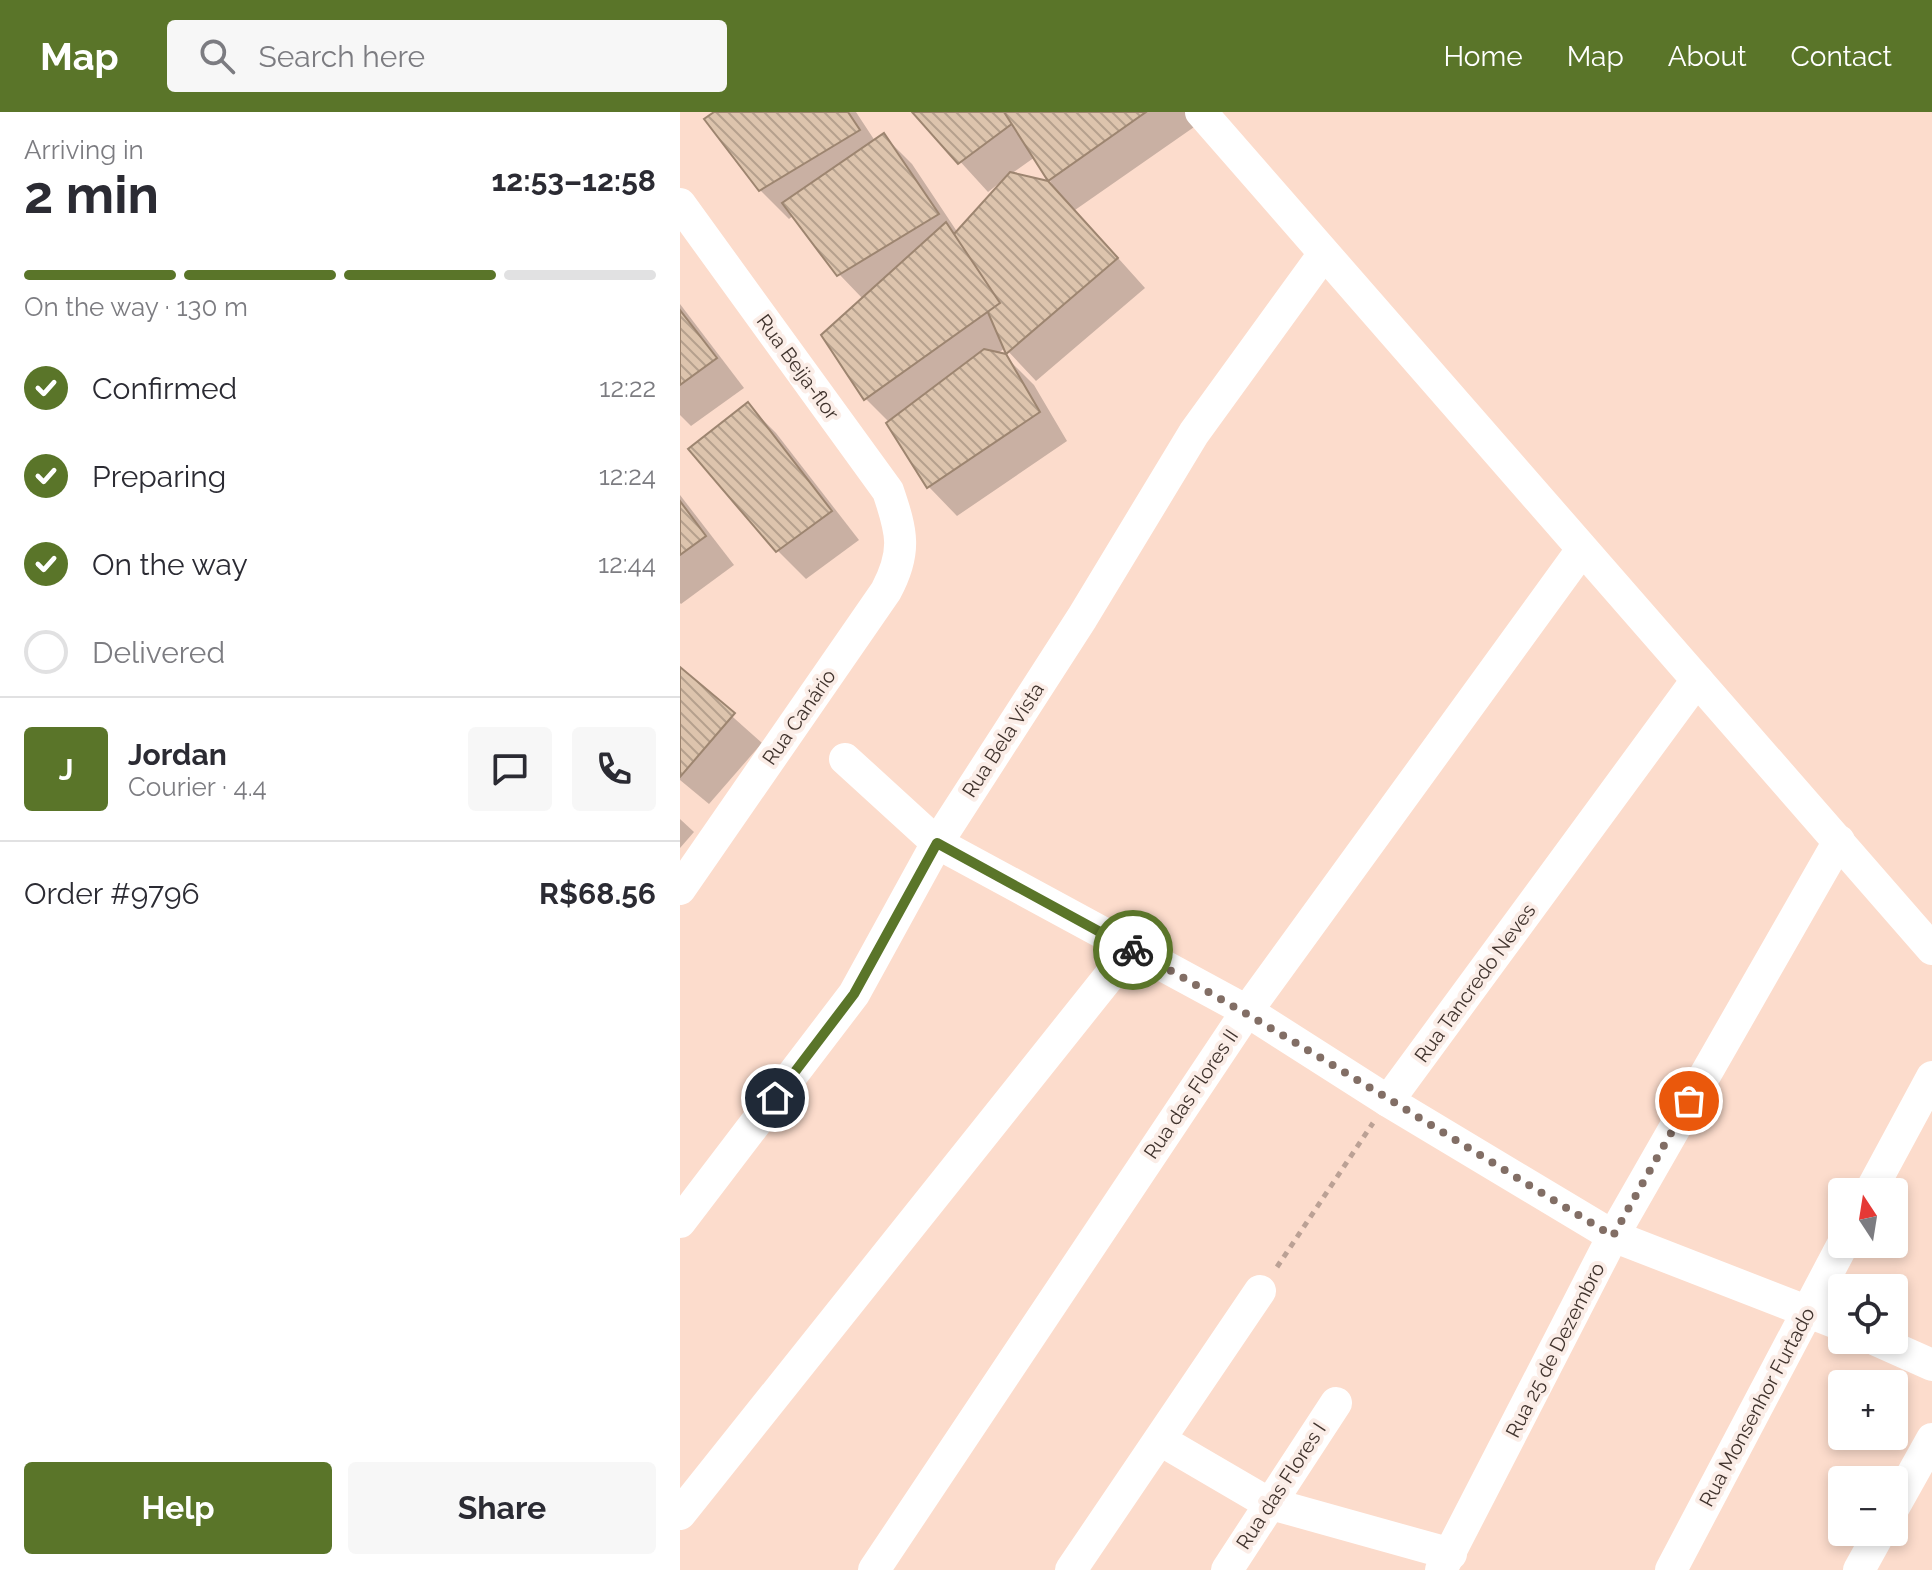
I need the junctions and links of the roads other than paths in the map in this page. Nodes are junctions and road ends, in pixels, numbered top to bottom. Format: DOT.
graph roads {
  1 [pos="1201,112"];
  2 [pos="680,204"];
  3 [pos="1323,255"];
  4 [pos="902,537"];
  5 [pos="1581,551"];
  6 [pos="1697,680"];
  7 [pos="845,759"];
  8 [pos="1839,841"];
  9 [pos="937,843"];
  10 [pos="680,889"];
  11 [pos="1131,949"];
  12 [pos="1932,949"];
  13 [pos="1247,1011"];
  14 [pos="1932,1077"];
  15 [pos="1388,1101"];
  16 [pos="1878,1178"];
  17 [pos="680,1222"];
  18 [pos="1613,1236"];
  19 [pos="1836,1258"];
  20 [pos="1260,1291"];
  21 [pos="1809,1311"];
  22 [pos="1828,1319"];
  23 [pos="1907,1354"];
  24 [pos="1932,1365"];
  25 [pos="1336,1403"];
  26 [pos="1932,1439"];
  27 [pos="1162,1441"];
  28 [pos="1908,1482"];
  29 [pos="1268,1503"];
  30 [pos="680,1514"];
  31 [pos="1872,1546"];
  32 [pos="1446,1562"];
  33 [pos="874,1570"];
  34 [pos="1071,1570"];
  35 [pos="1227,1570"];
  36 [pos="1671,1570"];
  37 [pos="1859,1570"];
  1 -- 3 [label="street"];
  2 -- 4 [label="street, Rua Beija-flor"];
  3 -- 5 [label="street"];
  3 -- 9 [label="street, Rua Bela Vista"];
  4 -- 10 [label="street, Rua Canário"];
  5 -- 6 [label="street"];
  5 -- 13 [label="street, Rua das Flores II"];
  6 -- 8 [label="street"];
  6 -- 15 [label="street, Rua Tancredo Neves"];
  7 -- 9 [label="street"];
  8 -- 12 [label="street"];
  8 -- 18 [label="street, Rua 25 de Dezembro"];
  9 -- 11 [label="street"];
  9 -- 17 [label="street, Rua Bela Vista"];
  11 -- 13 [label="street"];
  11 -- 30 [label="street"];
  13 -- 15 [label="street"];
  13 -- 33 [label="street, Rua das Flores II"];
  14 -- 16 [label="street"];
  15 -- 18 [label="street"];
  18 -- 21 [label="street"];
  18 -- 32 [label="street, Rua 25 de Dezembro"];
  19 -- 21 [label="street, Rua Monsenhor Furtado"];
  20 -- 27 [label="street"];
  21 -- 22 [label="street"];
  21 -- 36 [label="street, Rua Monsenhor Furtado"];
  23 -- 24 [label="street"];
  25 -- 29 [label="street, Rua das Flores I"];
  26 -- 28 [label="street"];
  27 -- 29 [label="street"];
  27 -- 34 [label="street"];
  29 -- 32 [label="street"];
  29 -- 35 [label="street, Rua das Flores I"];
  31 -- 37 [label="street"];
}
